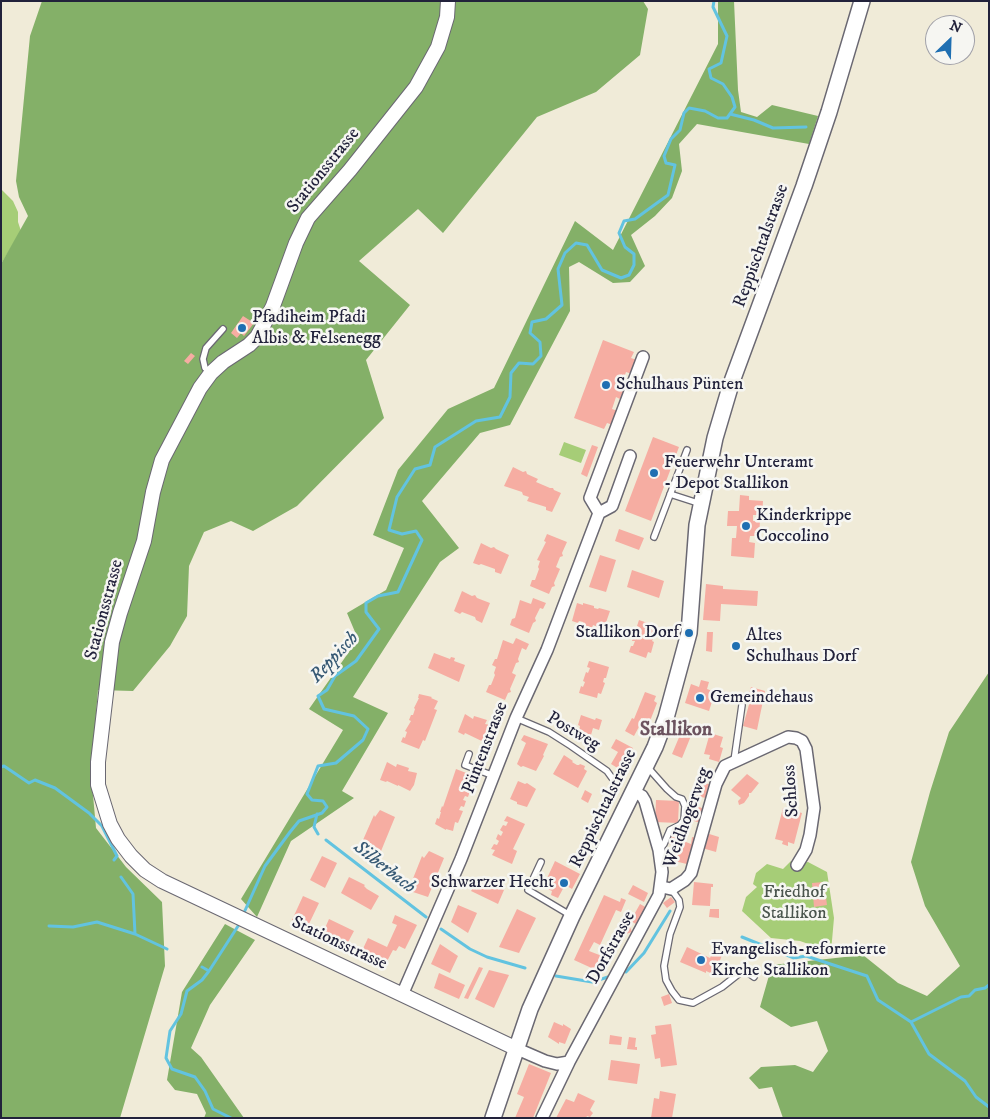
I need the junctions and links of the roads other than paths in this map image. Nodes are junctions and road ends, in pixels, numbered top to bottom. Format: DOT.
graph roads {
  1 [pos="448,1"];
  2 [pos="862,1"];
  3 [pos="224,329"];
  4 [pos="643,357"];
  5 [pos="211,373"];
  6 [pos="687,450"];
  7 [pos="630,456"];
  8 [pos="670,494"];
  9 [pos="701,504"];
  10 [pos="598,513"];
  11 [pos="654,537"];
  12 [pos="742,704"];
  13 [pos="516,718"];
  14 [pos="802,741"];
  15 [pos="469,754"];
  16 [pos="734,761"];
  17 [pos="645,768"];
  18 [pos="494,776"];
  19 [pos="612,778"];
  20 [pos="633,791"];
  21 [pos="659,850"];
  22 [pos="541,862"];
  23 [pos="797,865"];
  24 [pos="666,888"];
  25 [pos="572,916"];
  26 [pos="754,976"];
  27 [pos="402,995"];
  28 [pos="516,1048"];
  29 [pos="569,1062"];
  30 [pos="493,1118"];
  31 [pos="542,1118"];
  1 -- 5 [label="street, Stationsstrasse"];
  2 -- 9 [label="main road, Reppischtalstrasse"];
  3 -- 5 [label="lane"];
  4 -- 10 [label="street"];
  5 -- 27 [label="street, Stationsstrasse"];
  6 -- 8 [label="lane"];
  7 -- 10 [label="street, Püntenstrasse"];
  8 -- 9 [label="lane"];
  8 -- 11 [label="lane"];
  9 -- 17 [label="main road, Reppischtalstrasse"];
  10 -- 13 [label="street, Püntenstrasse"];
  12 -- 16 [label="lane"];
  13 -- 18 [label="street, Püntenstrasse"];
  13 -- 19 [label="lane, Postweg"];
  14 -- 16 [label="street, Weidhogerweg"];
  14 -- 23 [label="street, Schloss"];
  15 -- 18 [label="lane"];
  16 -- 24 [label="street, Weidhogerweg"];
  17 -- 20 [label="main road, Reppischtalstrasse"];
  17 -- 21 [label="lane"];
  18 -- 27 [label="street, Püntenstrasse"];
  20 -- 21 [label="street, Dorfstrasse"];
  20 -- 25 [label="main road, Reppischtalstrasse"];
  21 -- 24 [label="street, Dorfstrasse"];
  22 -- 25 [label="lane"];
  24 -- 26 [label="lane"];
  24 -- 29 [label="street, Dorfstrasse"];
  25 -- 28 [label="main road, Reppischtalstrasse"];
  27 -- 28 [label="street, Stationsstrasse"];
  28 -- 29 [label="street, Stationsstrasse"];
  28 -- 30 [label="main road, Reppischtalstrasse"];
  29 -- 31 [label="street, Dorfstrasse"];
}
